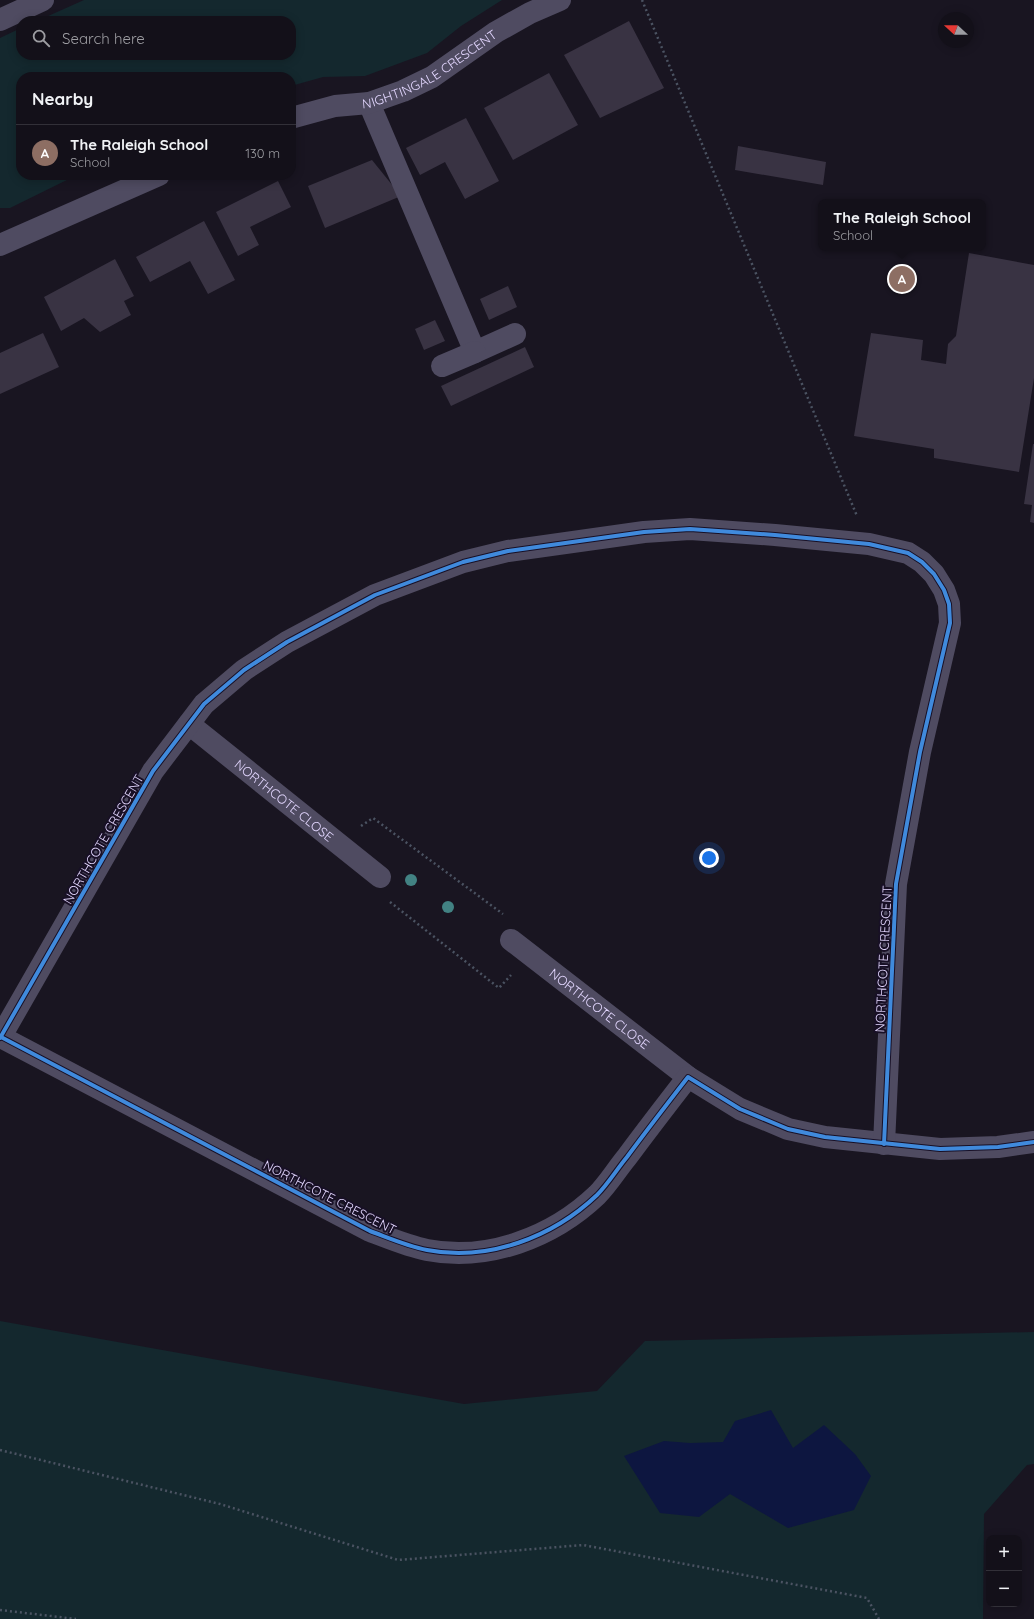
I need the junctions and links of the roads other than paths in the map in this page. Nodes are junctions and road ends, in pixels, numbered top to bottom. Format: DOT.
graph roads {
  1 [pos="43,0"];
  2 [pos="560,0"];
  3 [pos="12,5"];
  4 [pos="0,20"];
  5 [pos="369,103"];
  6 [pos="296,117"];
  7 [pos="148,180"];
  8 [pos="0,245"];
  9 [pos="515,334"];
  10 [pos="475,352"];
  11 [pos="442,366"];
  12 [pos="189,724"];
  13 [pos="380,877"];
  14 [pos="511,940"];
  15 [pos="0,1037"];
  16 [pos="688,1077"];
  17 [pos="1034,1142"];
  18 [pos="884,1144"];
  1 -- 3 [label="street"];
  2 -- 5 [label="street, NIGHTINGALE CRESCENT"];
  3 -- 4 [label="street"];
  5 -- 6 [label="street, NIGHTINGALE CRESCENT"];
  5 -- 10 [label="street"];
  7 -- 8 [label="street"];
  9 -- 10 [label="street"];
  10 -- 11 [label="street"];
  12 -- 13 [label="street, NORTHCOTE CLOSE"];
  12 -- 15 [label="street, NORTHCOTE CRESCENT"];
  12 -- 18 [label="street, NORTHCOTE CRESCENT"];
  14 -- 16 [label="street, NORTHCOTE CLOSE"];
  15 -- 16 [label="street, NORTHCOTE CRESCENT"];
  16 -- 18 [label="street"];
  17 -- 18 [label="street"];
}
